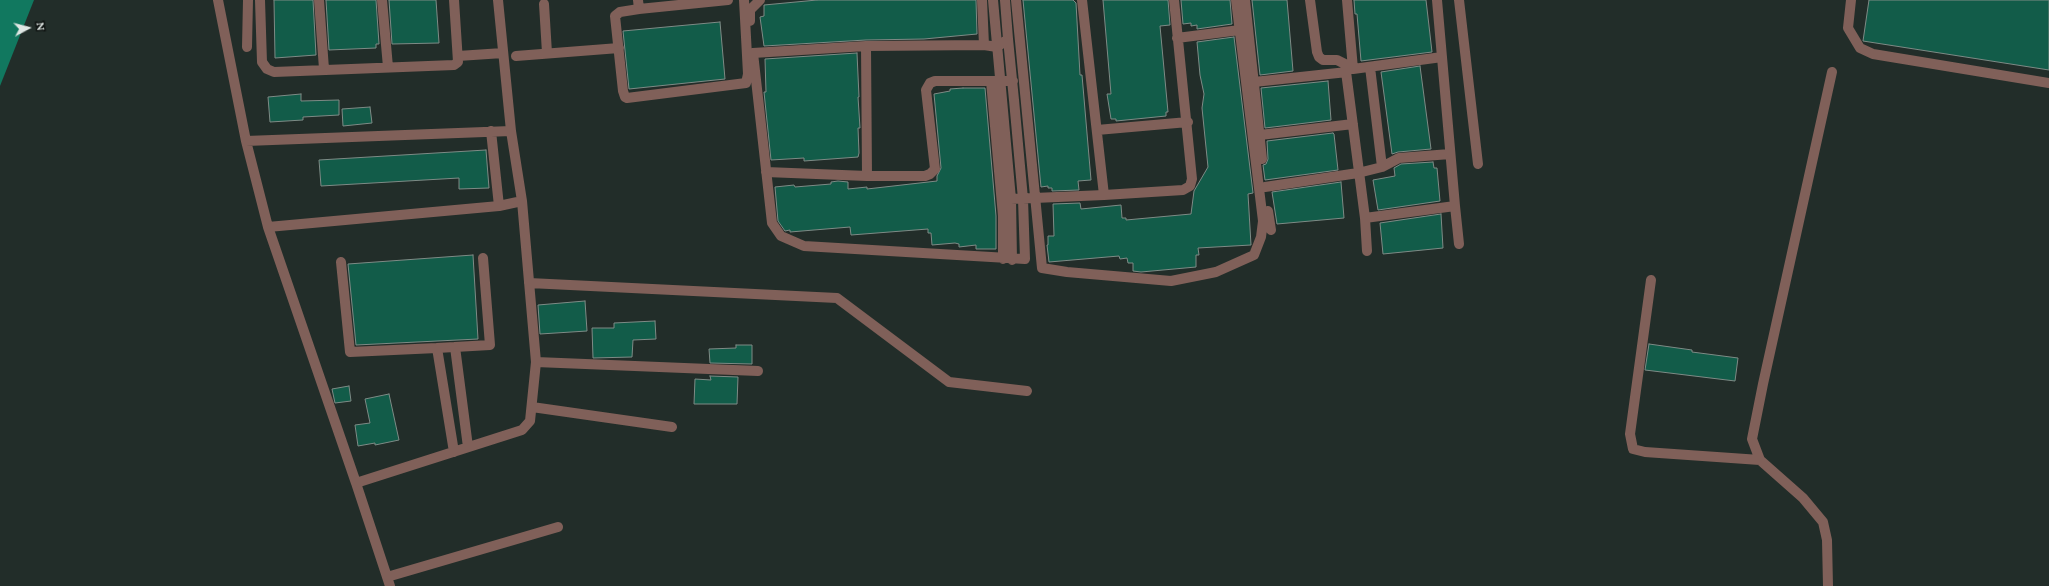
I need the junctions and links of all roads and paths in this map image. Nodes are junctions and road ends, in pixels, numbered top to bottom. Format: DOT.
graph roads {
  1 [pos="218,0"];
  2 [pos="248,0"];
  3 [pos="260,0"];
  4 [pos="319,0"];
  5 [pos="382,0"];
  6 [pos="454,0"];
  7 [pos="498,0"];
  8 [pos="728,0"];
  9 [pos="744,0"];
  10 [pos="760,0"];
  11 [pos="982,0"];
  12 [pos="993,0"];
  13 [pos="1005,0"];
  14 [pos="1016,0"];
  15 [pos="1082,0"];
  16 [pos="1174,0"];
  17 [pos="1236,0"];
  18 [pos="1245,0"];
  19 [pos="1310,0"];
  20 [pos="1347,0"];
  21 [pos="1437,0"];
  22 [pos="1459,0"];
  23 [pos="1851,0"];
  24 [pos="544,4"];
  25 [pos="638,4"];
  26 [pos="1240,30"];
  27 [pos="1177,38"];
  28 [pos="1008,39"];
  29 [pos="984,45"];
  30 [pos="866,46"];
  31 [pos="247,47"];
  32 [pos="997,47"];
  33 [pos="619,48"];
  34 [pos="503,53"];
  35 [pos="753,53"];
  36 [pos="547,54"];
  37 [pos="458,56"];
  38 [pos="516,56"];
  39 [pos="1442,58"];
  40 [pos="388,67"];
  41 [pos="1370,67"];
  42 [pos="324,69"];
  43 [pos="1346,72"];
  44 [pos="1832,72"];
  45 [pos="996,81"];
  46 [pos="1012,81"];
  47 [pos="1254,82"];
  48 [pos="2049,83"];
  49 [pos="1188,122"];
  50 [pos="1353,124"];
  51 [pos="1097,130"];
  52 [pos="491,131"];
  53 [pos="511,131"];
  54 [pos="1260,135"];
  55 [pos="1018,137"];
  56 [pos="1006,138"];
  57 [pos="246,141"];
  58 [pos="1450,154"];
  59 [pos="1478,164"];
  60 [pos="1382,166"];
  61 [pos="766,172"];
  62 [pos="1358,173"];
  63 [pos="867,176"];
  64 [pos="1265,187"];
  65 [pos="1104,195"];
  66 [pos="1036,198"];
  67 [pos="1011,199"];
  68 [pos="1023,199"];
  69 [pos="522,201"];
  70 [pos="499,206"];
  71 [pos="1455,206"];
  72 [pos="1365,218"];
  73 [pos="268,227"];
  74 [pos="1270,230"];
  75 [pos="1459,244"];
  76 [pos="1367,251"];
  77 [pos="483,258"];
  78 [pos="1007,260"];
  79 [pos="341,262"];
  80 [pos="1651,280"];
  81 [pos="529,283"];
  82 [pos="455,347"];
  83 [pos="437,348"];
  84 [pos="536,362"];
  85 [pos="758,371"];
  86 [pos="1027,390"];
  87 [pos="532,407"];
  88 [pos="672,427"];
  89 [pos="468,447"];
  90 [pos="454,452"];
  91 [pos="1760,460"];
  92 [pos="356,483"];
  93 [pos="558,527"];
  94 [pos="388,582"];
  95 [pos="1828,586"];
  1 -- 57 [label="street"];
  2 -- 31 [label="street"];
  3 -- 42 [label="street"];
  4 -- 42 [label="street"];
  5 -- 40 [label="street"];
  6 -- 37 [label="street"];
  7 -- 34 [label="street"];
  8 -- 25 [label="street"];
  9 -- 33 [label="street"];
  10 -- 35 [label="street"];
  11 -- 29 [label="street"];
  12 -- 32 [label="street"];
  13 -- 28 [label="street"];
  14 -- 66 [label="street"];
  15 -- 51 [label="street"];
  16 -- 27 [label="street"];
  17 -- 26 [label="street"];
  18 -- 47 [label="street"];
  19 -- 43 [label="street"];
  20 -- 41 [label="street"];
  21 -- 39 [label="street"];
  22 -- 59 [label="street"];
  23 -- 48 [label="street"];
  24 -- 36 [label="street"];
  25 -- 33 [label="street"];
  26 -- 27 [label="street"];
  26 -- 66 [label="street"];
  27 -- 49 [label="street"];
  28 -- 32 [label="street"];
  28 -- 46 [label="street"];
  29 -- 30 [label="street"];
  29 -- 32 [label="street"];
  30 -- 35 [label="street"];
  30 -- 63 [label="street"];
  32 -- 45 [label="street"];
  33 -- 36 [label="street"];
  34 -- 37 [label="street"];
  34 -- 53 [label="street"];
  35 -- 61 [label="street"];
  36 -- 38 [label="street"];
  37 -- 40 [label="street"];
  39 -- 41 [label="street"];
  39 -- 58 [label="street"];
  40 -- 42 [label="street"];
  41 -- 60 [label="street"];
  43 -- 47 [label="street"];
  43 -- 50 [label="street"];
  44 -- 91 [label="street"];
  45 -- 46 [label="street"];
  45 -- 56 [label="street"];
  45 -- 63 [label="street"];
  45 -- 78 [label="street"];
  46 -- 55 [label="street"];
  47 -- 54 [label="street"];
  49 -- 51 [label="street"];
  49 -- 65 [label="street"];
  50 -- 54 [label="street"];
  50 -- 62 [label="street"];
  51 -- 65 [label="street"];
  52 -- 53 [label="street"];
  52 -- 57 [label="street"];
  52 -- 70 [label="street"];
  53 -- 69 [label="street"];
  54 -- 64 [label="street"];
  55 -- 56 [label="street"];
  55 -- 68 [label="street"];
  56 -- 67 [label="street"];
  57 -- 73 [label="street"];
  58 -- 60 [label="street"];
  58 -- 71 [label="street"];
  60 -- 62 [label="street"];
  61 -- 63 [label="street"];
  61 -- 78 [label="street"];
  62 -- 64 [label="street"];
  62 -- 72 [label="street"];
  64 -- 74 [label="street"];
  65 -- 66 [label="street"];
  66 -- 68 [label="street"];
  67 -- 68 [label="street"];
  67 -- 78 [label="street"];
  68 -- 78 [label="street"];
  69 -- 70 [label="street"];
  69 -- 81 [label="street"];
  70 -- 73 [label="street"];
  71 -- 72 [label="street"];
  71 -- 75 [label="street"];
  72 -- 76 [label="street"];
  73 -- 92 [label="street"];
  77 -- 82 [label="street"];
  79 -- 83 [label="street"];
  80 -- 91 [label="street"];
  81 -- 84 [label="street"];
  81 -- 86 [label="street"];
  82 -- 83 [label="street"];
  82 -- 89 [label="street"];
  83 -- 90 [label="street"];
  84 -- 85 [label="street"];
  84 -- 87 [label="street"];
  87 -- 88 [label="street"];
  87 -- 89 [label="street"];
  89 -- 90 [label="street"];
  90 -- 92 [label="street"];
  91 -- 95 [label="street"];
  92 -- 94 [label="street"];
  93 -- 94 [label="street"];
}
